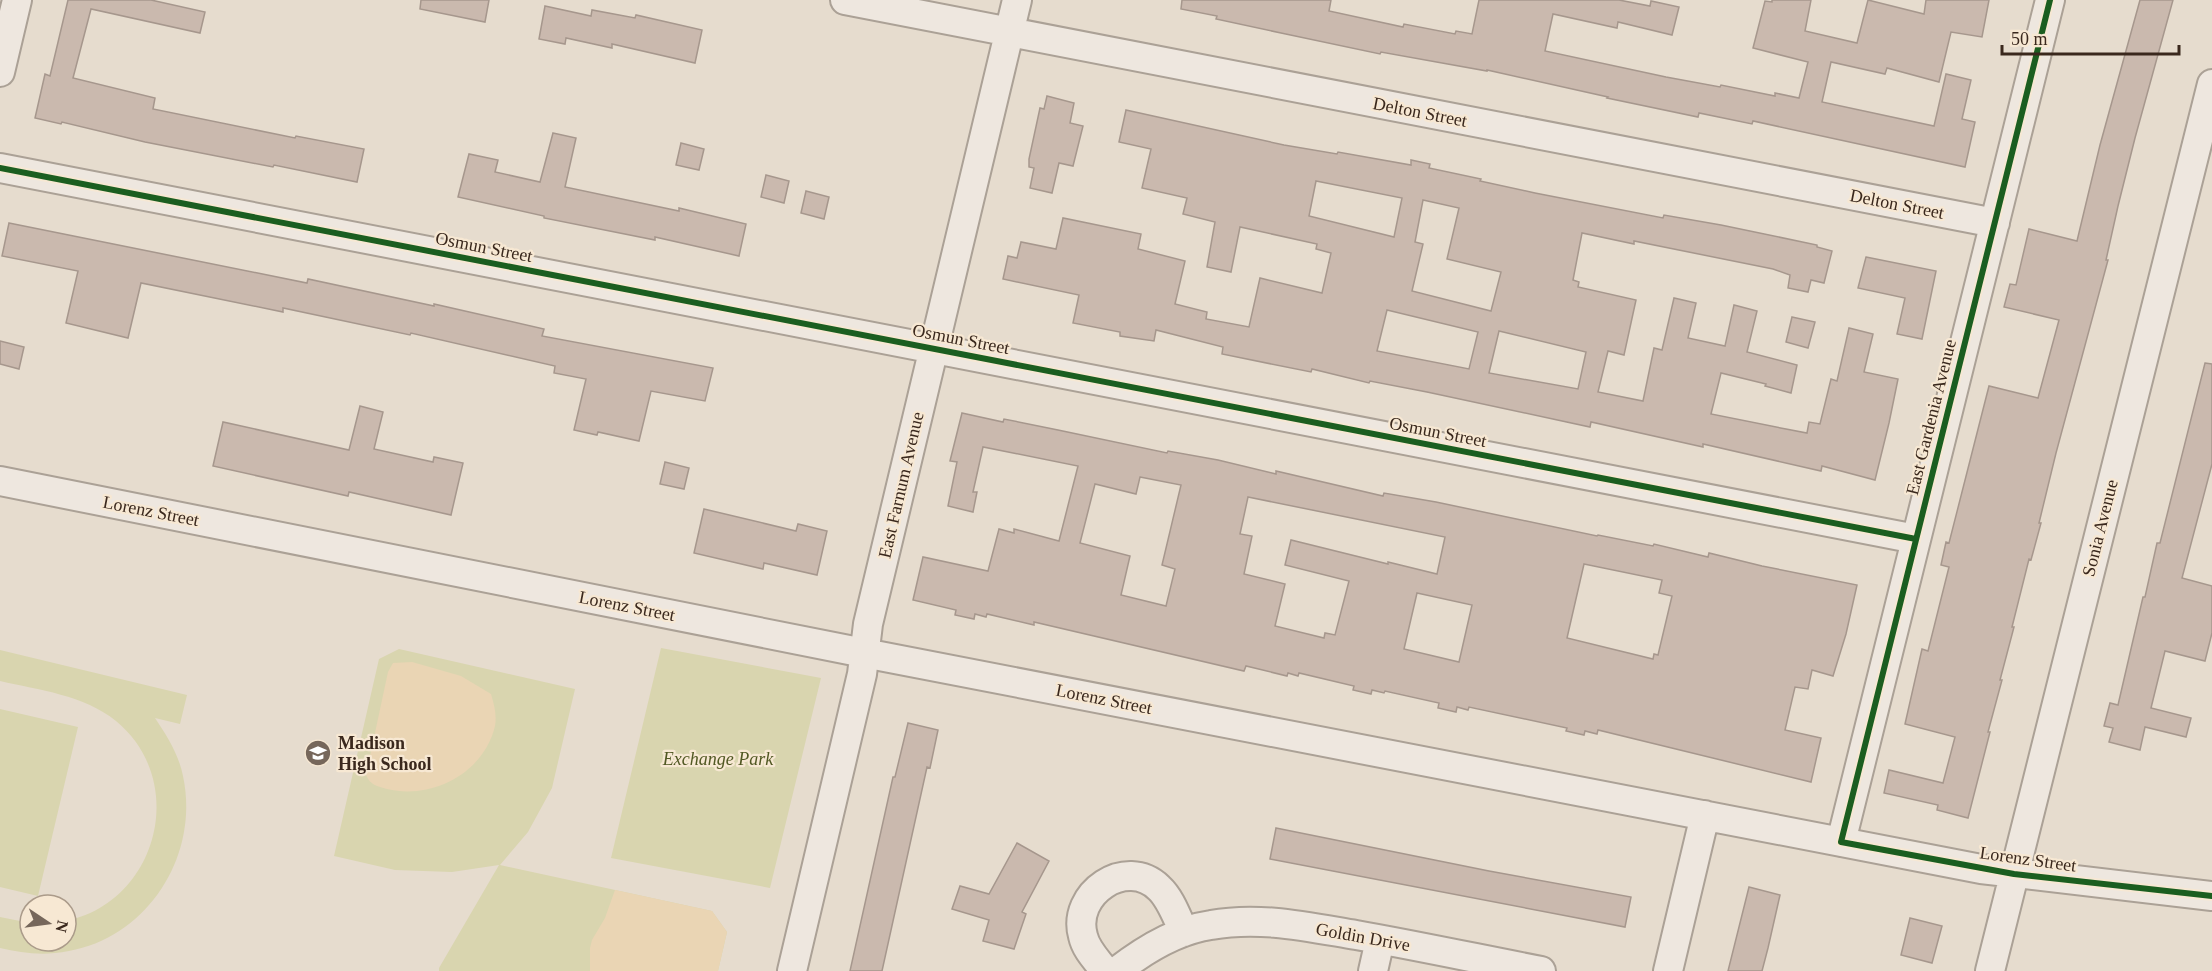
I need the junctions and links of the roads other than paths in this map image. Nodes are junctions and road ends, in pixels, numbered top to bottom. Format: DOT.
graph roads {
  1 [pos="17,0"];
  2 [pos="845,0"];
  3 [pos="1017,0"];
  4 [pos="2050,0"];
  5 [pos="1009,32"];
  6 [pos="0,72"];
  7 [pos="2212,84"];
  8 [pos="0,168"];
  9 [pos="1995,223"];
  10 [pos="933,349"];
  11 [pos="0,481"];
  12 [pos="1916,539"];
  13 [pos="864,653"];
  14 [pos="1705,815"];
  15 [pos="1841,842"];
  16 [pos="2014,874"];
  17 [pos="2212,896"];
  18 [pos="1184,932"];
  19 [pos="1380,940"];
  20 [pos="792,971"];
  21 [pos="1105,971"];
  22 [pos="1117,971"];
  23 [pos="1373,971"];
  24 [pos="1541,971"];
  25 [pos="1668,971"];
  26 [pos="1990,971"];
  1 -- 6 [label="street"];
  2 -- 5 [label="street, Delton Street"];
  3 -- 5 [label="street, East Farnum Avenue"];
  4 -- 9 [label="street, East Gardenia Avenue"];
  5 -- 9 [label="street, Delton Street"];
  5 -- 10 [label="street, East Farnum Avenue"];
  7 -- 16 [label="street, Sonia Avenue"];
  8 -- 10 [label="street, Osmun Street"];
  9 -- 12 [label="street, East Gardenia Avenue"];
  10 -- 12 [label="street, Osmun Street"];
  10 -- 13 [label="street, East Farnum Avenue"];
  11 -- 13 [label="street, Lorenz Street"];
  12 -- 15 [label="street, East Gardenia Avenue"];
  13 -- 14 [label="street, Lorenz Street"];
  13 -- 20 [label="street, East Farnum Avenue"];
  14 -- 15 [label="street, Lorenz Street"];
  14 -- 25 [label="street"];
  15 -- 16 [label="street, Lorenz Street"];
  16 -- 17 [label="street, Lorenz Street"];
  16 -- 26 [label="street, Sonia Avenue"];
  18 -- 19 [label="street, Goldin Drive"];
  18 -- 21 [label="street"];
  18 -- 22 [label="street, Goldin Drive"];
  19 -- 23 [label="street"];
  19 -- 24 [label="street, Goldin Drive"];
}
